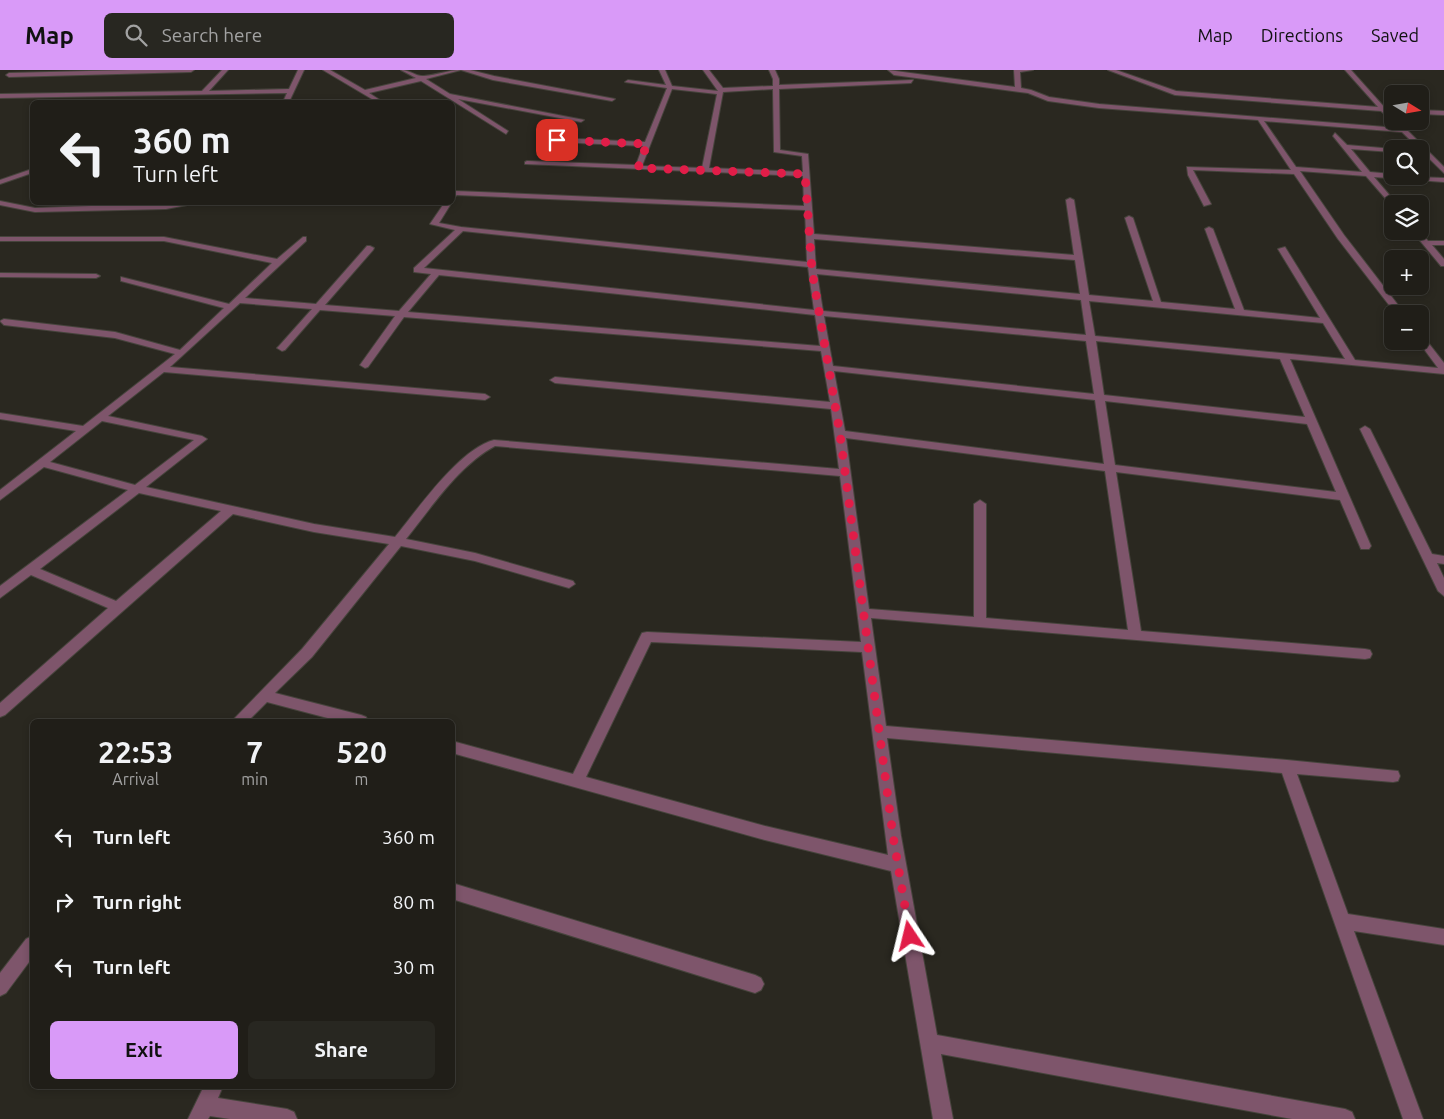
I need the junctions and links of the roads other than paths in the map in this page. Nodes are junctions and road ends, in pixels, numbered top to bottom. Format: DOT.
graph roads {
  1 [pos="191,70"];
  2 [pos="225,70"];
  3 [pos="300,70"];
  4 [pos="326,70"];
  5 [pos="404,70"];
  6 [pos="458,70"];
  7 [pos="464,70"];
  8 [pos="662,70"];
  9 [pos="706,70"];
  10 [pos="772,70"];
  11 [pos="890,70"];
  12 [pos="1017,70"];
  13 [pos="1030,70"];
  14 [pos="1111,70"];
  15 [pos="1348,70"];
  16 [pos="9,75"];
  17 [pos="422,78"];
  18 [pos="944,80"];
  19 [pos="628,82"];
  20 [pos="670,87"];
  21 [pos="775,88"];
  22 [pos="291,90"];
  23 [pos="1018,90"];
  24 [pos="207,91"];
  25 [pos="365,92"];
  26 [pos="720,92"];
  27 [pos="127,93"];
  28 [pos="0,96"];
  29 [pos="450,96"];
  30 [pos="612,99"];
  31 [pos="120,100"];
  32 [pos="199,100"];
  33 [pos="287,100"];
  34 [pos="377,100"];
  35 [pos="1383,109"];
  36 [pos="1429,113"];
  37 [pos="1444,114"];
  38 [pos="1260,119"];
  39 [pos="580,120"];
  40 [pos="1384,128"];
  41 [pos="1404,130"];
  42 [pos="506,132"];
  43 [pos="1336,135"];
  44 [pos="557,140"];
  45 [pos="1412,140"];
  46 [pos="647,144"];
  47 [pos="1346,147"];
  48 [pos="1384,149"];
  49 [pos="1429,158"];
  50 [pos="527,163"];
  51 [pos="638,168"];
  52 [pos="704,170"];
  53 [pos="1296,171"];
  54 [pos="1444,171"];
  55 [pos="30,172"];
  56 [pos="805,174"];
  57 [pos="1368,176"];
  58 [pos="1444,180"];
  59 [pos="0,182"];
  60 [pos="455,193"];
  61 [pos="1385,195"];
  62 [pos="1070,200"];
  63 [pos="0,203"];
  64 [pos="1207,204"];
  65 [pos="180,205"];
  66 [pos="447,205"];
  67 [pos="808,208"];
  68 [pos="1130,218"];
  69 [pos="460,229"];
  70 [pos="1208,229"];
  71 [pos="2,235"];
  72 [pos="810,236"];
  73 [pos="303,239"];
  74 [pos="1424,240"];
  75 [pos="1426,243"];
  76 [pos="1444,243"];
  77 [pos="370,248"];
  78 [pos="1282,249"];
  79 [pos="1080,258"];
  80 [pos="277,262"];
  81 [pos="1444,264"];
  82 [pos="812,268"];
  83 [pos="437,272"];
  84 [pos="0,275"];
  85 [pos="96,276"];
  86 [pos="124,279"];
  87 [pos="1086,298"];
  88 [pos="232,303"];
  89 [pos="1158,305"];
  90 [pos="1394,305"];
  91 [pos="316,307"];
  92 [pos="819,313"];
  93 [pos="1241,313"];
  94 [pos="401,314"];
  95 [pos="1327,321"];
  96 [pos="4,322"];
  97 [pos="1090,338"];
  98 [pos="282,348"];
  99 [pos="825,349"];
  100 [pos="1429,350"];
  101 [pos="182,352"];
  102 [pos="1284,356"];
  103 [pos="1352,363"];
  104 [pos="365,366"];
  105 [pos="829,368"];
  106 [pos="161,369"];
  107 [pos="1444,370"];
  108 [pos="555,380"];
  109 [pos="485,397"];
  110 [pos="1099,398"];
  111 [pos="835,406"];
  112 [pos="0,416"];
  113 [pos="99,417"];
  114 [pos="1312,421"];
  115 [pos="85,429"];
  116 [pos="1365,429"];
  117 [pos="840,434"];
  118 [pos="42,463"];
  119 [pos="1110,468"];
  120 [pos="845,473"];
  121 [pos="137,489"];
  122 [pos="0,496"];
  123 [pos="1344,497"];
  124 [pos="980,504"];
  125 [pos="230,510"];
  126 [pos="396,540"];
  127 [pos="1365,546"];
  128 [pos="1428,558"];
  129 [pos="1444,560"];
  130 [pos="30,570"];
  131 [pos="569,584"];
  132 [pos="1444,591"];
  133 [pos="0,593"];
  134 [pos="118,607"];
  135 [pos="863,613"];
  136 [pos="980,623"];
  137 [pos="1135,635"];
  138 [pos="868,646"];
  139 [pos="1365,654"];
  140 [pos="264,696"];
  141 [pos="0,711"];
  142 [pos="241,719"];
  143 [pos="352,719"];
  144 [pos="879,732"];
  145 [pos="455,748"];
  146 [pos="1287,766"];
  147 [pos="1393,776"];
  148 [pos="577,781"];
  149 [pos="898,865"];
  150 [pos="455,892"];
  151 [pos="1342,921"];
  152 [pos="1444,937"];
  153 [pos="30,948"];
  154 [pos="755,984"];
  155 [pos="0,987"];
  156 [pos="929,1043"];
  157 [pos="212,1089"];
  158 [pos="201,1112"];
  159 [pos="287,1119"];
  160 [pos="942,1119"];
  161 [pos="1345,1119"];
  162 [pos="1413,1119"];
  1 -- 16 [label="street"];
  2 -- 24 [label="street"];
  3 -- 22 [label="street"];
  4 -- 25 [label="street"];
  5 -- 17 [label="street"];
  6 -- 17 [label="street"];
  7 -- 30 [label="street"];
  8 -- 20 [label="street"];
  9 -- 26 [label="street"];
  10 -- 21 [label="street"];
  11 -- 18 [label="street"];
  12 -- 13 [label="street"];
  12 -- 23 [label="street"];
  14 -- 35 [label="street"];
  15 -- 35 [label="street"];
  17 -- 25 [label="street"];
  17 -- 29 [label="street"];
  18 -- 21 [label="street"];
  18 -- 23 [label="street"];
  19 -- 20 [label="street"];
  20 -- 26 [label="street"];
  20 -- 46 [label="street"];
  21 -- 26 [label="street"];
  21 -- 56 [label="street"];
  22 -- 24 [label="street"];
  22 -- 33 [label="street"];
  23 -- 38 [label="street"];
  24 -- 27 [label="street"];
  24 -- 32 [label="street"];
  25 -- 34 [label="street"];
  26 -- 52 [label="street"];
  27 -- 28 [label="street"];
  27 -- 31 [label="street"];
  29 -- 39 [label="street"];
  29 -- 42 [label="street"];
  36 -- 37 [label="street"];
  38 -- 40 [label="street"];
  38 -- 53 [label="street"];
  41 -- 45 [label="street"];
  43 -- 47 [label="street"];
  44 -- 46 [label="street"];
  46 -- 51 [label="street"];
  47 -- 48 [label="street"];
  47 -- 57 [label="street"];
  49 -- 54 [label="street"];
  50 -- 51 [label="street"];
  51 -- 52 [label="street"];
  52 -- 56 [label="street"];
  53 -- 57 [label="street"];
  53 -- 64 [label="street"];
  53 -- 90 [label="street"];
  55 -- 59 [label="street"];
  56 -- 67 [label="street"];
  57 -- 58 [label="street"];
  57 -- 61 [label="street"];
  60 -- 67 [label="street"];
  62 -- 79 [label="street"];
  63 -- 65 [label="street"];
  66 -- 69 [label="street"];
  67 -- 72 [label="street"];
  68 -- 89 [label="street"];
  69 -- 82 [label="street"];
  69 -- 83 [label="street"];
  70 -- 93 [label="street"];
  71 -- 80 [label="street"];
  72 -- 79 [label="street"];
  72 -- 82 [label="street"];
  73 -- 80 [label="street"];
  74 -- 75 [label="street"];
  75 -- 76 [label="street"];
  75 -- 81 [label="street"];
  77 -- 91 [label="street"];
  78 -- 95 [label="street"];
  79 -- 87 [label="street"];
  80 -- 88 [label="street"];
  82 -- 87 [label="street"];
  82 -- 92 [label="street"];
  83 -- 92 [label="street"];
  83 -- 94 [label="street"];
  84 -- 85 [label="street"];
  86 -- 88 [label="street"];
  87 -- 89 [label="street"];
  87 -- 97 [label="street"];
  88 -- 91 [label="street"];
  88 -- 101 [label="street"];
  89 -- 93 [label="street"];
  91 -- 94 [label="street"];
  91 -- 98 [label="street"];
  92 -- 97 [label="street"];
  92 -- 99 [label="street"];
  93 -- 95 [label="street"];
  94 -- 99 [label="street"];
  94 -- 104 [label="street"];
  95 -- 103 [label="street"];
  96 -- 101 [label="street"];
  97 -- 102 [label="street"];
  97 -- 110 [label="street"];
  99 -- 105 [label="street"];
  100 -- 107 [label="street"];
  101 -- 106 [label="street"];
  102 -- 103 [label="street"];
  102 -- 114 [label="street"];
  103 -- 107 [label="street"];
  105 -- 110 [label="street"];
  105 -- 111 [label="street"];
  106 -- 109 [label="street"];
  106 -- 113 [label="street"];
  108 -- 111 [label="street"];
  110 -- 114 [label="street"];
  110 -- 119 [label="street"];
  111 -- 117 [label="street"];
  112 -- 115 [label="street"];
  113 -- 115 [label="street"];
  113 -- 121 [label="street"];
  114 -- 123 [label="street"];
  115 -- 118 [label="street"];
  116 -- 128 [label="street"];
  117 -- 119 [label="street"];
  117 -- 120 [label="street"];
  118 -- 121 [label="street"];
  118 -- 122 [label="street"];
  119 -- 123 [label="street"];
  119 -- 137 [label="street"];
  120 -- 126 [label="street"];
  120 -- 135 [label="street"];
  121 -- 125 [label="street"];
  121 -- 130 [label="street"];
  123 -- 127 [label="street"];
  124 -- 136 [label="street"];
  125 -- 126 [label="street"];
  125 -- 134 [label="street"];
  126 -- 131 [label="street"];
  126 -- 140 [label="street"];
  128 -- 129 [label="street"];
  128 -- 132 [label="street"];
  130 -- 133 [label="street"];
  130 -- 134 [label="street"];
  134 -- 141 [label="street"];
  135 -- 136 [label="street"];
  135 -- 138 [label="street"];
  136 -- 137 [label="street"];
  137 -- 139 [label="street"];
  138 -- 144 [label="street"];
  138 -- 148 [label="street"];
  140 -- 142 [label="street"];
  140 -- 143 [label="street"];
  144 -- 146 [label="street"];
  144 -- 149 [label="street"];
  145 -- 148 [label="street"];
  146 -- 147 [label="street"];
  146 -- 151 [label="street"];
  148 -- 149 [label="street"];
  149 -- 156 [label="street"];
  150 -- 154 [label="street"];
  151 -- 152 [label="street"];
  151 -- 162 [label="street"];
  153 -- 155 [label="street"];
  156 -- 160 [label="street"];
  156 -- 161 [label="street"];
  157 -- 158 [label="street"];
  158 -- 159 [label="street"];
}
